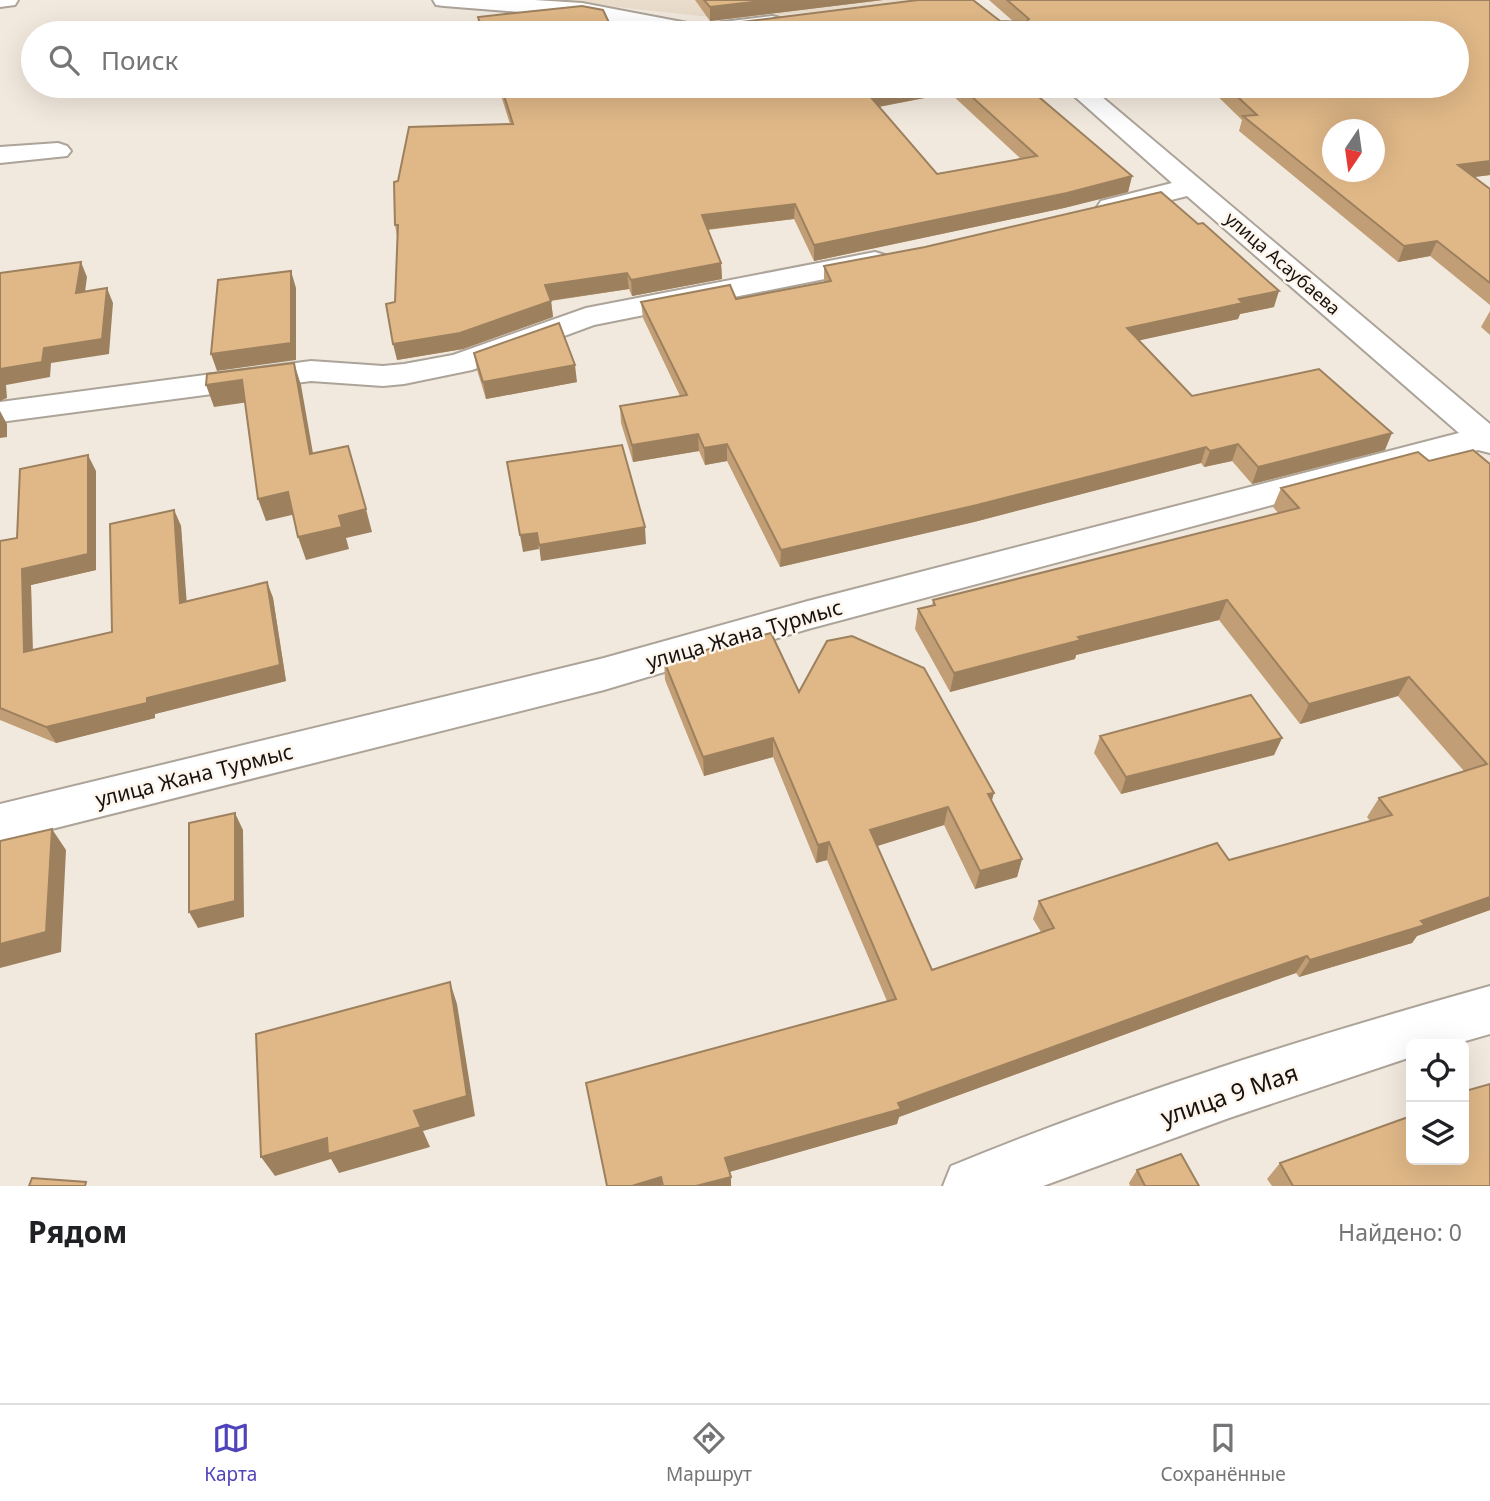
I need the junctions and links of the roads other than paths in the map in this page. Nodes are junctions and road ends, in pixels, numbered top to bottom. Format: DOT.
graph roads {
  1 [pos="7,0"];
  2 [pos="444,0"];
  3 [pos="0,1"];
  4 [pos="794,20"];
  5 [pos="636,21"];
  6 [pos="786,21"];
  7 [pos="1089,98"];
  8 [pos="58,151"];
  9 [pos="0,155"];
  10 [pos="1194,186"];
  11 [pos="1080,215"];
  12 [pos="909,254"];
  13 [pos="0,412"];
  14 [pos="1488,440"];
  15 [pos="0,822"];
  16 [pos="1490,1010"];
  17 [pos="971,1186"];
  1 -- 3 [label="main road"];
  2 -- 5 [label="main road"];
  4 -- 6 [label="main road"];
  7 -- 10 [label="main road, улица Асаубаева"];
  8 -- 9 [label="main road"];
  10 -- 11 [label="main road"];
  10 -- 14 [label="main road, улица Асаубаева"];
  12 -- 13 [label="main road"];
  14 -- 15 [label="main road, улица Жана Турмыс"];
  16 -- 17 [label="main road, улица 9 Мая"];
}
